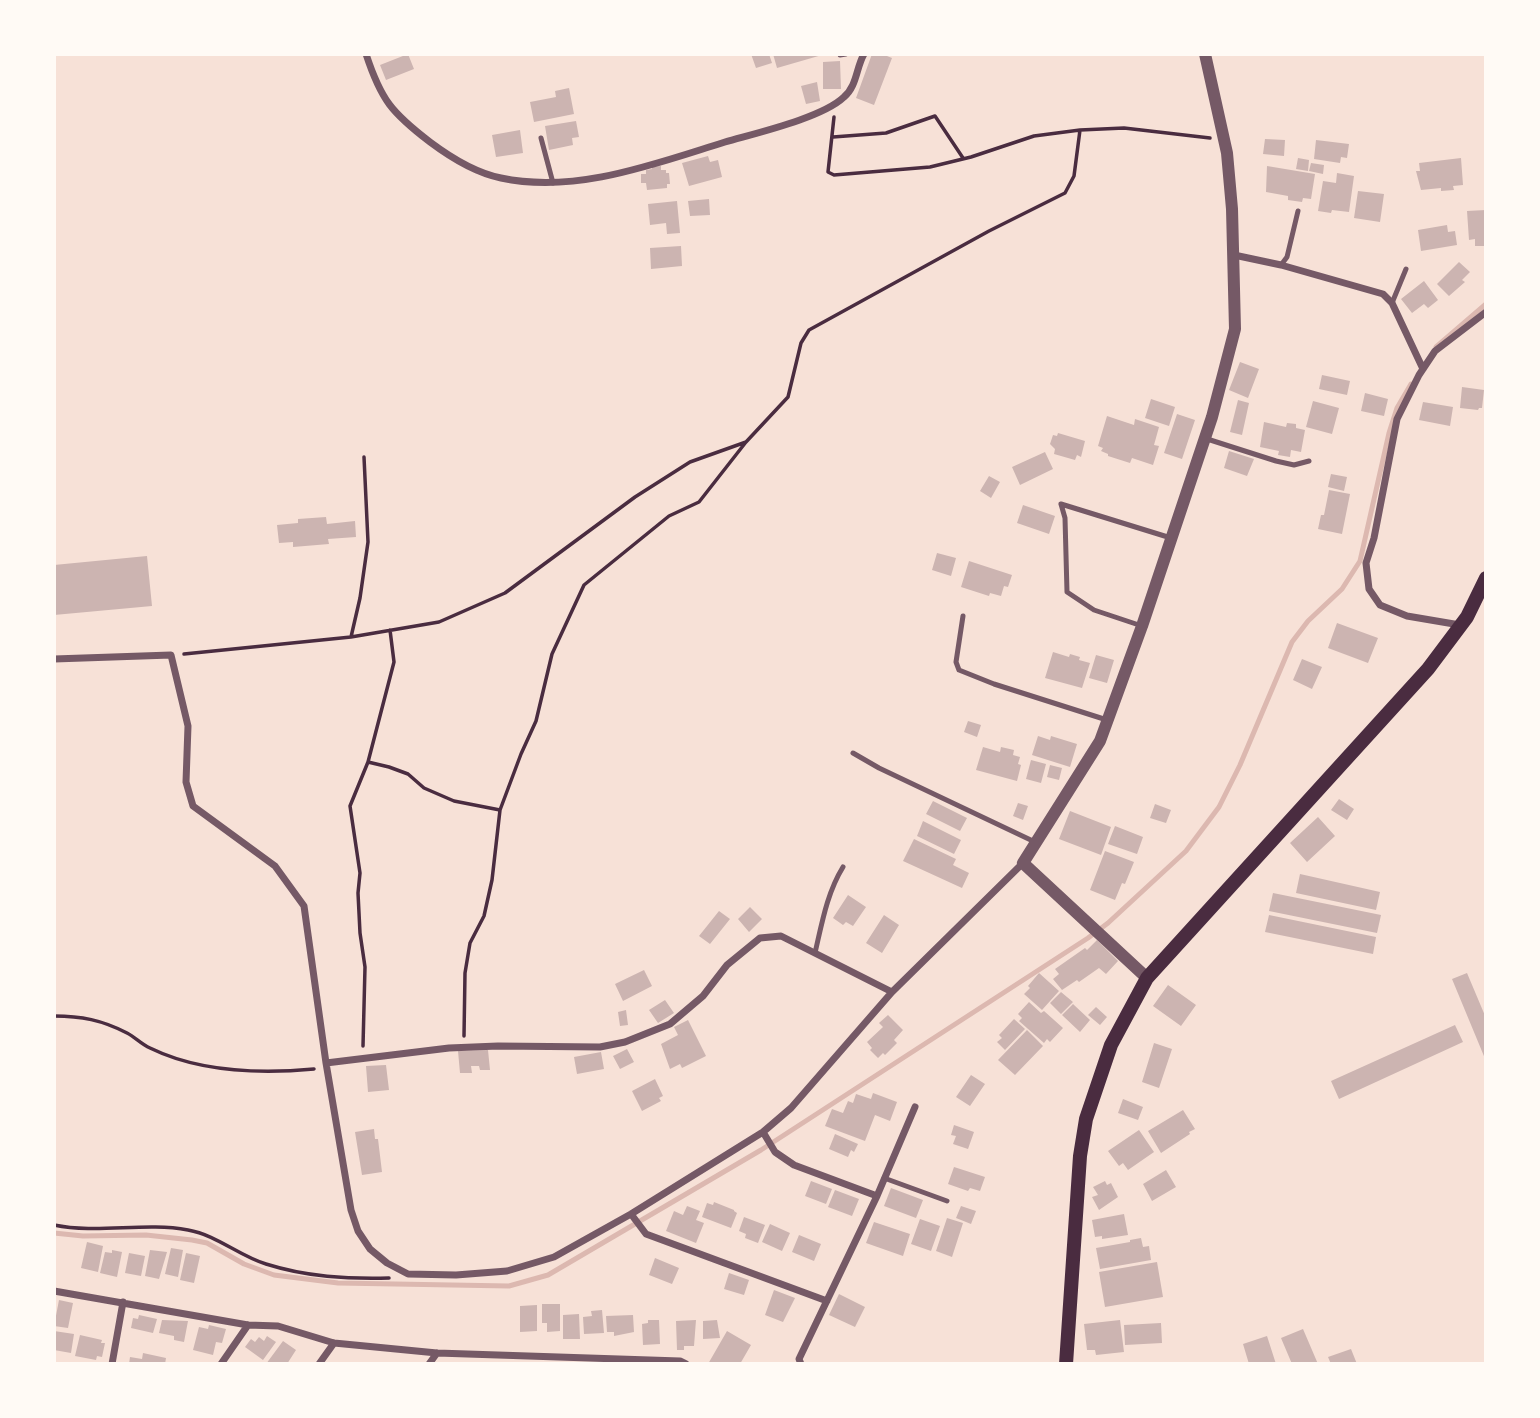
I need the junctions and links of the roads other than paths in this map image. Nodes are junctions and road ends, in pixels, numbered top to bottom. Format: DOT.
graph roads {
  1 [pos="366,54"];
  2 [pos="846,54"];
  3 [pos="864,54"];
  4 [pos="1205,54"];
  5 [pos="840,55"];
  6 [pos="541,138"];
  7 [pos="553,183"];
  8 [pos="1298,211"];
  9 [pos="1234,255"];
  10 [pos="1281,265"];
  11 [pos="1406,270"];
  12 [pos="1392,303"];
  13 [pos="1486,312"];
  14 [pos="1423,369"];
  15 [pos="1204,438"];
  16 [pos="1309,461"];
  17 [pos="1171,538"];
  18 [pos="1486,578"];
  19 [pos="963,616"];
  20 [pos="1460,625"];
  21 [pos="1142,626"];
  22 [pos="54,659"];
  23 [pos="1108,720"];
  24 [pos="853,753"];
  25 [pos="1037,843"];
  26 [pos="1023,863"];
  27 [pos="843,867"];
  28 [pos="815,953"];
  29 [pos="1147,978"];
  30 [pos="892,992"];
  31 [pos="326,1066"];
  32 [pos="915,1107"];
  33 [pos="764,1132"];
  34 [pos="884,1178"];
  35 [pos="877,1196"];
  36 [pos="947,1201"];
  37 [pos="631,1214"];
  38 [pos="54,1291"];
  39 [pos="827,1301"];
  40 [pos="122,1303"];
  41 [pos="248,1325"];
  42 [pos="334,1343"];
  43 [pos="437,1353"];
  44 [pos="540,1356"];
  45 [pos="112,1364"];
  46 [pos="221,1364"];
  47 [pos="319,1364"];
  48 [pos="429,1364"];
  49 [pos="534,1364"];
  50 [pos="686,1364"];
  51 [pos="801,1364"];
  52 [pos="1066,1364"];
  1 -- 7 [label="street"];
  2 -- 5 [label="lane"];
  3 -- 7 [label="street"];
  4 -- 9 [label="street"];
  6 -- 7 [label="lane"];
  8 -- 10 [label="lane"];
  9 -- 10 [label="street"];
  9 -- 15 [label="street"];
  10 -- 12 [label="street"];
  11 -- 12 [label="lane"];
  12 -- 14 [label="street"];
  13 -- 14 [label="street"];
  14 -- 20 [label="street"];
  15 -- 16 [label="lane"];
  15 -- 17 [label="street"];
  17 -- 21 [label="street"];
  17 -- 21 [label="lane"];
  18 -- 20 [label="main road"];
  19 -- 23 [label="lane"];
  20 -- 29 [label="main road"];
  21 -- 23 [label="street"];
  22 -- 31 [label="street"];
  23 -- 25 [label="street"];
  24 -- 25 [label="lane"];
  25 -- 26 [label="street"];
  26 -- 29 [label="street"];
  26 -- 30 [label="street"];
  27 -- 28 [label="lane"];
  28 -- 30 [label="street"];
  28 -- 31 [label="street"];
  29 -- 52 [label="main road"];
  30 -- 33 [label="street"];
  31 -- 37 [label="street"];
  32 -- 34 [label="street"];
  33 -- 35 [label="street"];
  33 -- 37 [label="street"];
  34 -- 35 [label="street"];
  34 -- 36 [label="lane"];
  35 -- 39 [label="street"];
  37 -- 39 [label="street"];
  38 -- 40 [label="street"];
  39 -- 51 [label="street"];
  40 -- 41 [label="street"];
  40 -- 45 [label="street"];
  41 -- 42 [label="street"];
  41 -- 46 [label="street"];
  42 -- 43 [label="street"];
  42 -- 47 [label="street"];
  43 -- 44 [label="street"];
  43 -- 48 [label="street"];
  44 -- 49 [label="street"];
  44 -- 50 [label="street"];
}
